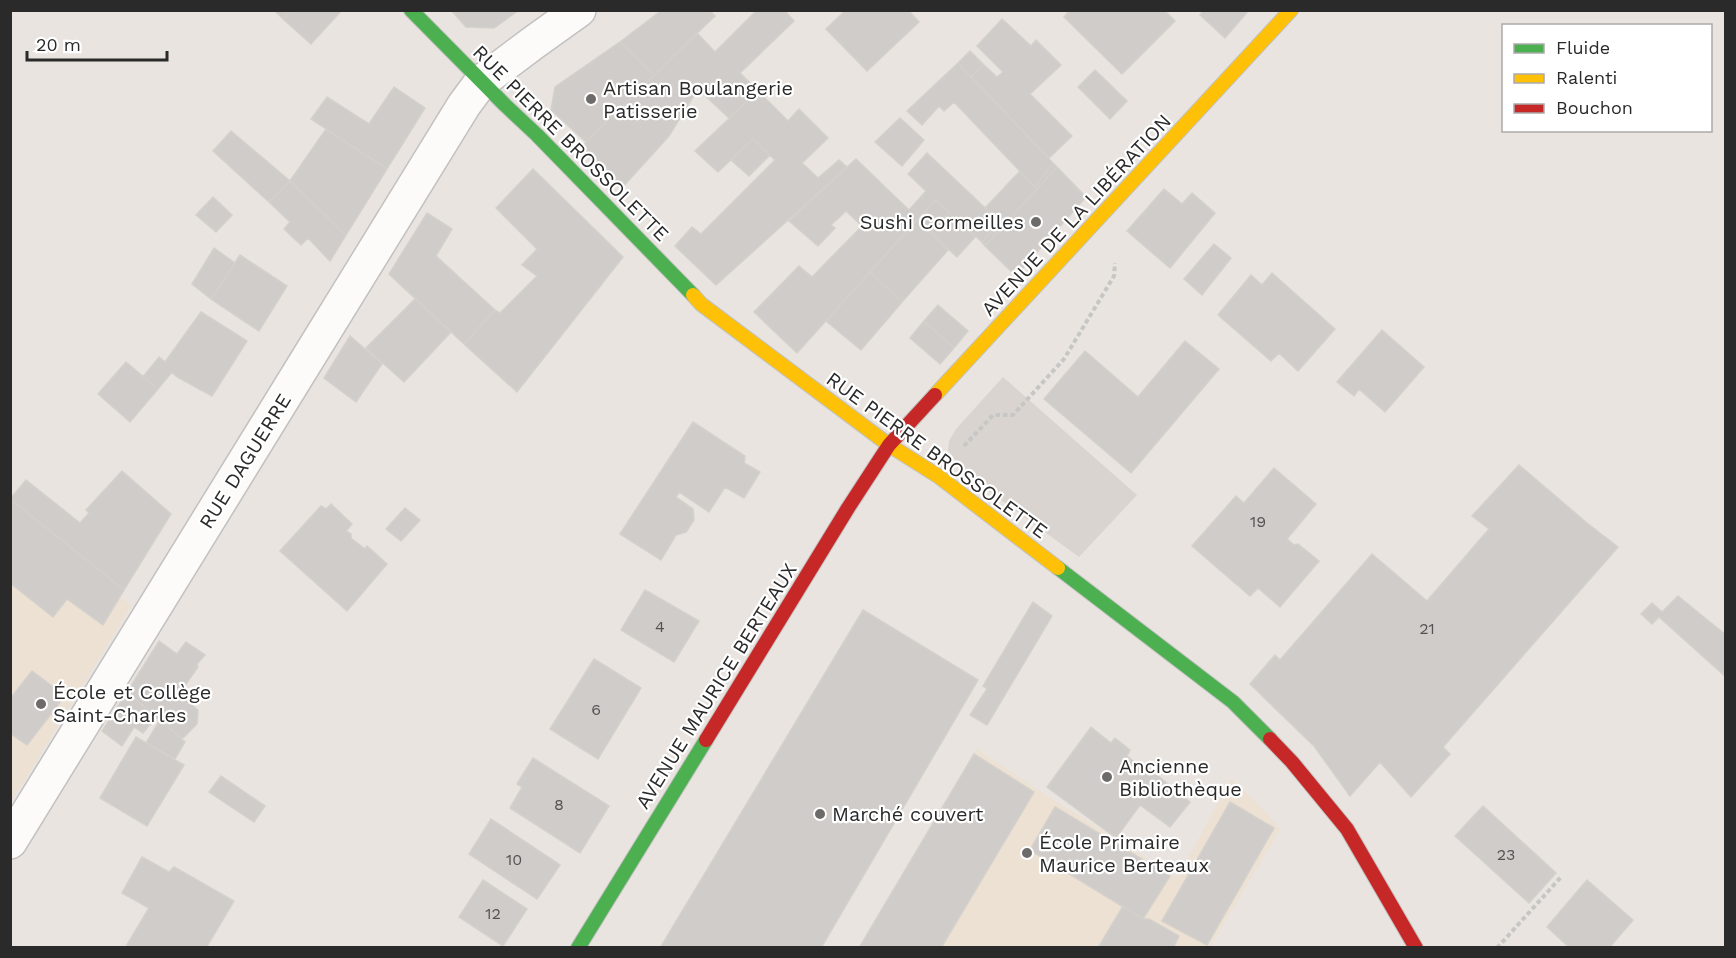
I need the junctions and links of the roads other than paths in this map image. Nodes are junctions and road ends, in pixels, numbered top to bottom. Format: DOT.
graph roads {
  1 [pos="411,10"];
  2 [pos="579,10"];
  3 [pos="1291,10"];
  4 [pos="481,82"];
  5 [pos="889,446"];
  6 [pos="10,842"];
  7 [pos="578,948"];
  8 [pos="1416,948"];
  1 -- 4 [label="street, RUE PIERRE BROSSOLETTE"];
  2 -- 4 [label="street, RUE DAGUERRE"];
  3 -- 5 [label="street, AVENUE DE LA LIBÉRATION"];
  4 -- 5 [label="street, RUE PIERRE BROSSOLETTE"];
  4 -- 6 [label="street, RUE DAGUERRE"];
  5 -- 7 [label="street, AVENUE MAURICE BERTEAUX"];
  5 -- 8 [label="street, RUE PIERRE BROSSOLETTE"];
}
